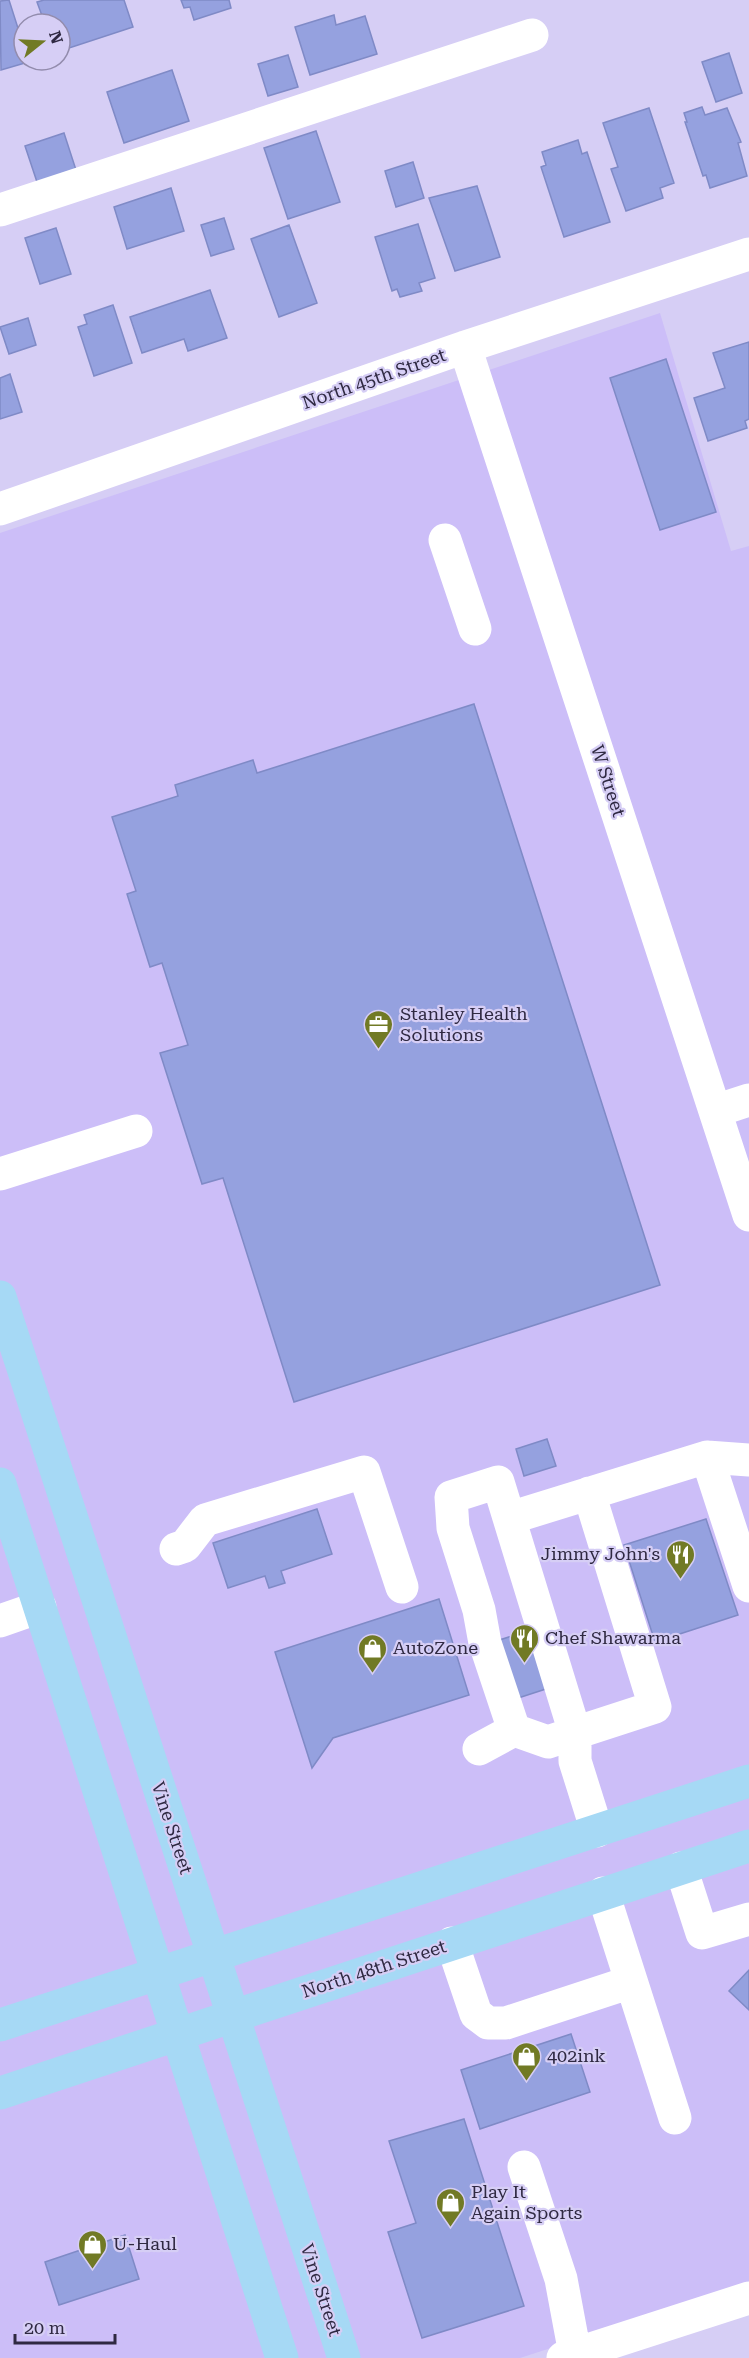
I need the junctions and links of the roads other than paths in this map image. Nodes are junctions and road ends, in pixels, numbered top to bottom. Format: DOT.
graph roads {
  1 [pos="532,35"];
  2 [pos="0,210"];
  3 [pos="749,254"];
  4 [pos="465,347"];
  5 [pos="0,508"];
  6 [pos="445,540"];
  7 [pos="475,629"];
  8 [pos="749,1100"];
  9 [pos="715,1111"];
  10 [pos="136,1131"];
  11 [pos="0,1174"];
  12 [pos="749,1215"];
  13 [pos="0,1297"];
  14 [pos="707,1457"];
  15 [pos="749,1460"];
  16 [pos="0,1484"];
  17 [pos="589,1493"];
  18 [pos="510,1518"];
  19 [pos="176,1549"];
  20 [pos="749,1586"];
  21 [pos="402,1587"];
  22 [pos="40,1607"];
  23 [pos="0,1621"];
  24 [pos="514,1730"];
  25 [pos="575,1733"];
  26 [pos="479,1749"];
  27 [pos="749,1780"];
  28 [pos="597,1831"];
  29 [pos="749,1846"];
  30 [pos="681,1868"];
  31 [pos="603,1893"];
  32 [pos="749,1918"];
  33 [pos="452,1943"];
  34 [pos="214,1955"];
  35 [pos="157,1973"];
  36 [pos="631,1982"];
  37 [pos="233,2016"];
  38 [pos="0,2025"];
  39 [pos="177,2035"];
  40 [pos="0,2093"];
  41 [pos="675,2118"];
  42 [pos="524,2167"];
  43 [pos="749,2298"];
  44 [pos="569,2356"];
  45 [pos="282,2358"];
  46 [pos="344,2358"];
  1 -- 2 [label="street"];
  3 -- 4 [label="street, North 45th Street"];
  4 -- 5 [label="street, North 45th Street"];
  4 -- 9 [label="street, W Street"];
  6 -- 7 [label="street"];
  8 -- 9 [label="street"];
  9 -- 12 [label="street, W Street"];
  10 -- 11 [label="street"];
  13 -- 34 [label="main road, Vine Street"];
  14 -- 15 [label="street"];
  14 -- 17 [label="street"];
  14 -- 20 [label="street"];
  16 -- 22 [label="main road"];
  17 -- 18 [label="street"];
  17 -- 25 [label="street"];
  18 -- 24 [label="street"];
  18 -- 25 [label="street"];
  19 -- 21 [label="street"];
  22 -- 23 [label="street"];
  22 -- 35 [label="main road"];
  24 -- 25 [label="street"];
  24 -- 26 [label="street"];
  25 -- 28 [label="street"];
  27 -- 28 [label="main road"];
  28 -- 34 [label="main road"];
  29 -- 30 [label="main road, North 48th Street"];
  30 -- 31 [label="main road, North 48th Street"];
  30 -- 32 [label="street"];
  31 -- 33 [label="main road, North 48th Street"];
  31 -- 36 [label="street"];
  33 -- 36 [label="street"];
  33 -- 37 [label="main road, North 48th Street"];
  34 -- 35 [label="main road"];
  34 -- 37 [label="main road, Vine Street"];
  35 -- 38 [label="main road"];
  35 -- 39 [label="main road"];
  36 -- 41 [label="street"];
  37 -- 39 [label="main road, North 48th Street"];
  37 -- 46 [label="main road, Vine Street"];
  39 -- 40 [label="main road, North 48th Street"];
  39 -- 45 [label="main road"];
  42 -- 44 [label="street"];
  43 -- 44 [label="street"];
}
